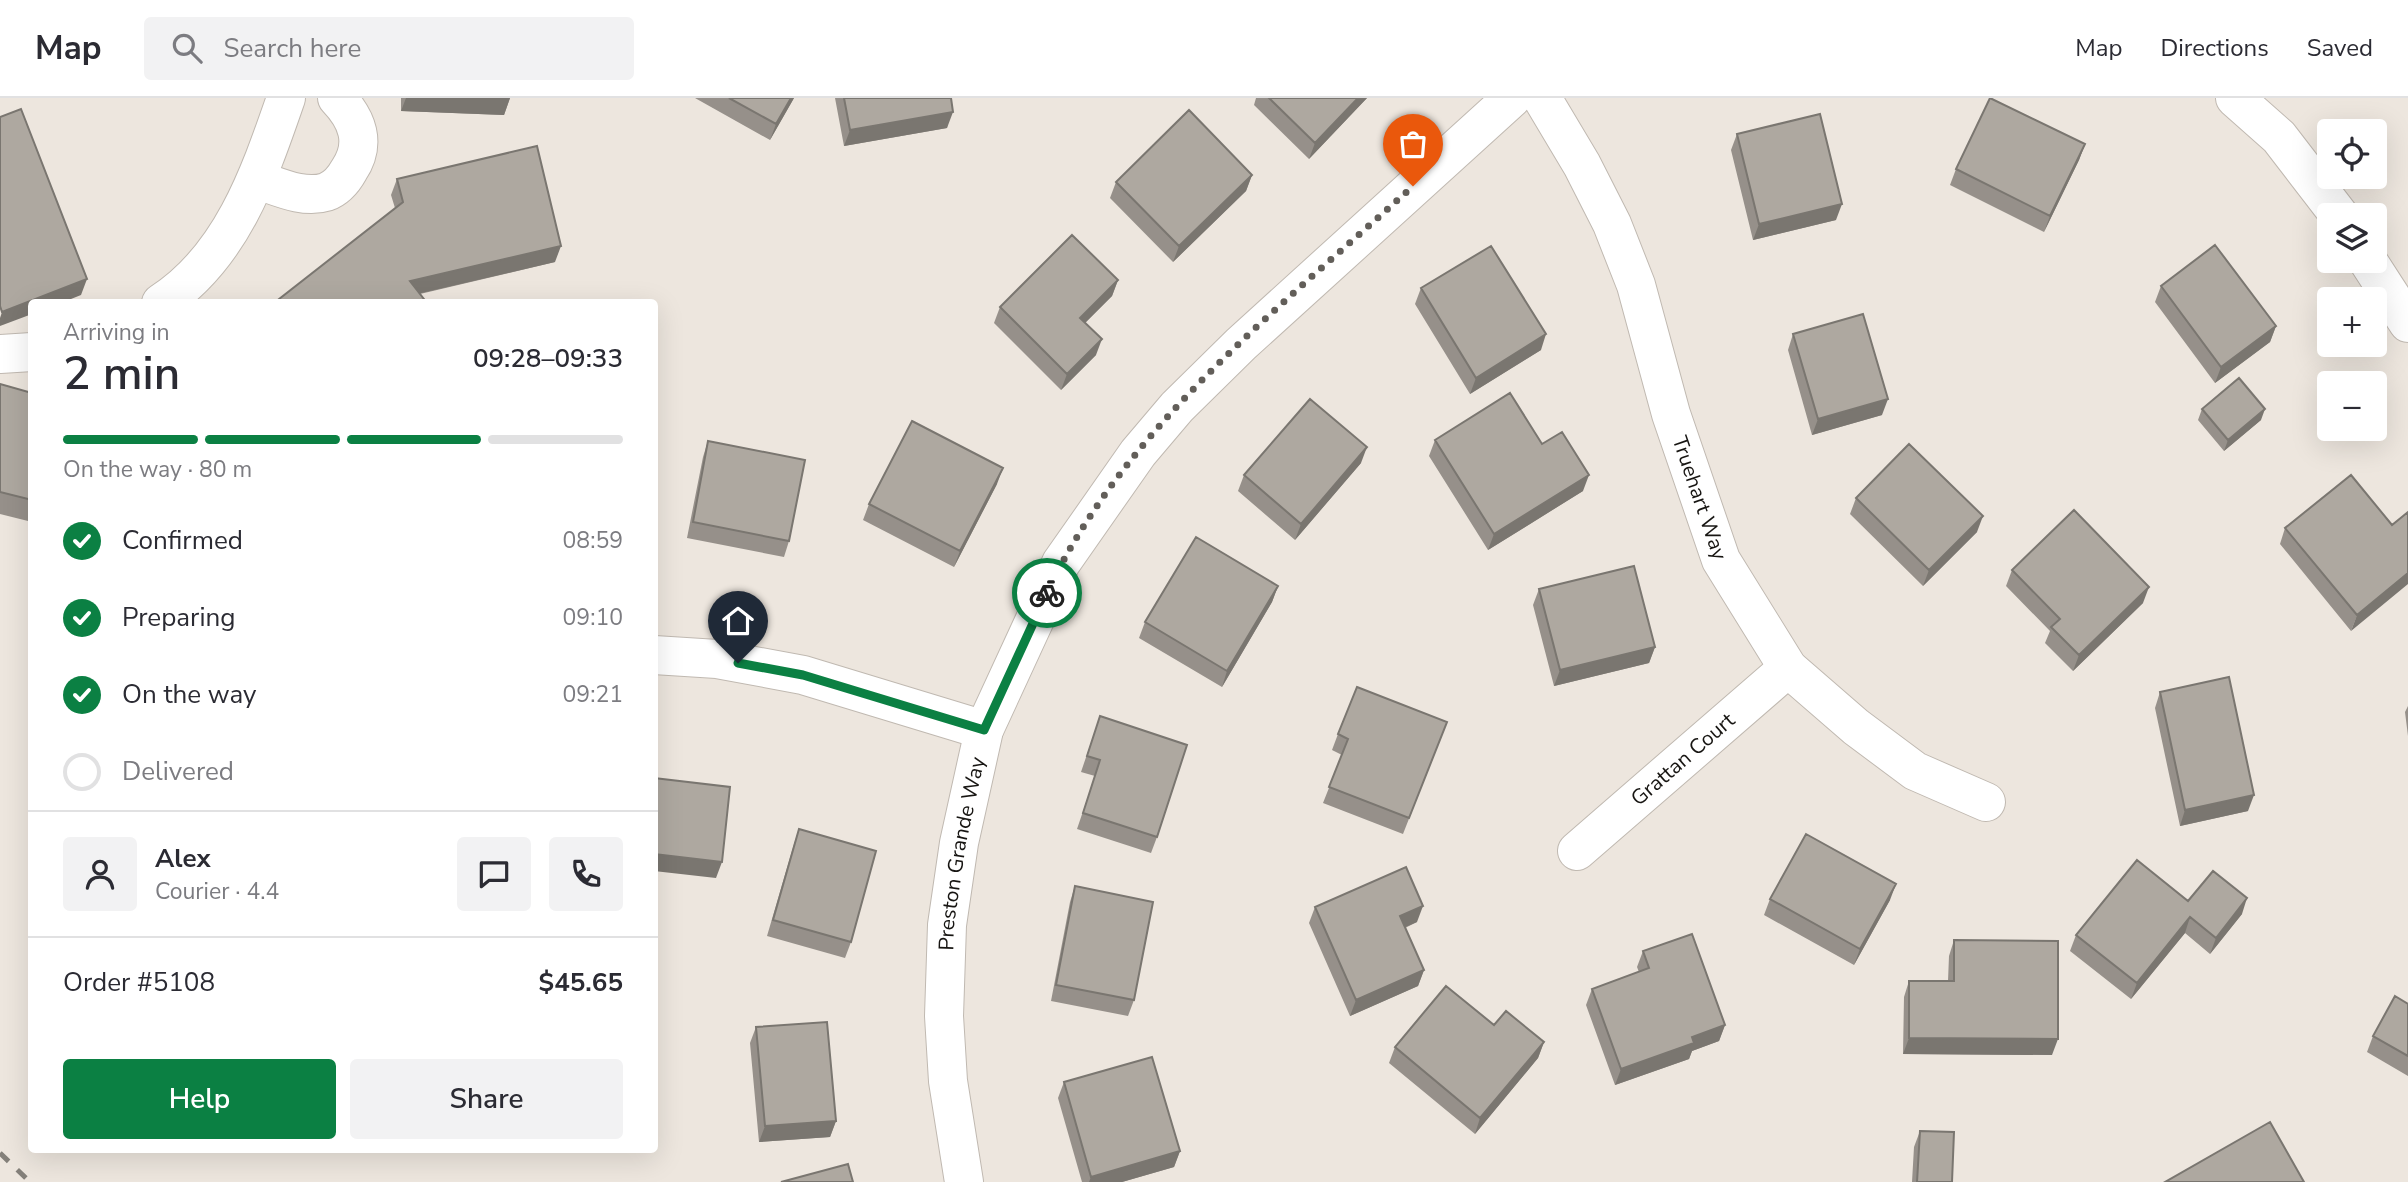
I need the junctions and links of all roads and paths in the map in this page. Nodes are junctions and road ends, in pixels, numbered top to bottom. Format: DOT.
graph roads {
  1 [pos="286,98"];
  2 [pos="337,98"];
  3 [pos="1512,98"];
  4 [pos="1542,98"];
  5 [pos="2235,98"];
  6 [pos="258,180"];
  7 [pos="2330,203"];
  8 [pos="2376,273"];
  9 [pos="166,299"];
  10 [pos="2408,323"];
  11 [pos="28,352"];
  12 [pos="0,354"];
  13 [pos="658,655"];
  14 [pos="1788,668"];
  15 [pos="984,730"];
  16 [pos="1986,802"];
  17 [pos="1577,851"];
  18 [pos="964,1182"];
  1 -- 6 [label="street"];
  2 -- 6 [label="street"];
  3 -- 15 [label="street, Preston Grande Way"];
  4 -- 14 [label="street, Truehart Way"];
  5 -- 7 [label="street"];
  6 -- 9 [label="street"];
  8 -- 10 [label="street"];
  11 -- 12 [label="street"];
  13 -- 15 [label="street"];
  14 -- 16 [label="street, Truehart Way"];
  14 -- 17 [label="street, Grattan Court"];
  15 -- 18 [label="street, Preston Grande Way"];
}
